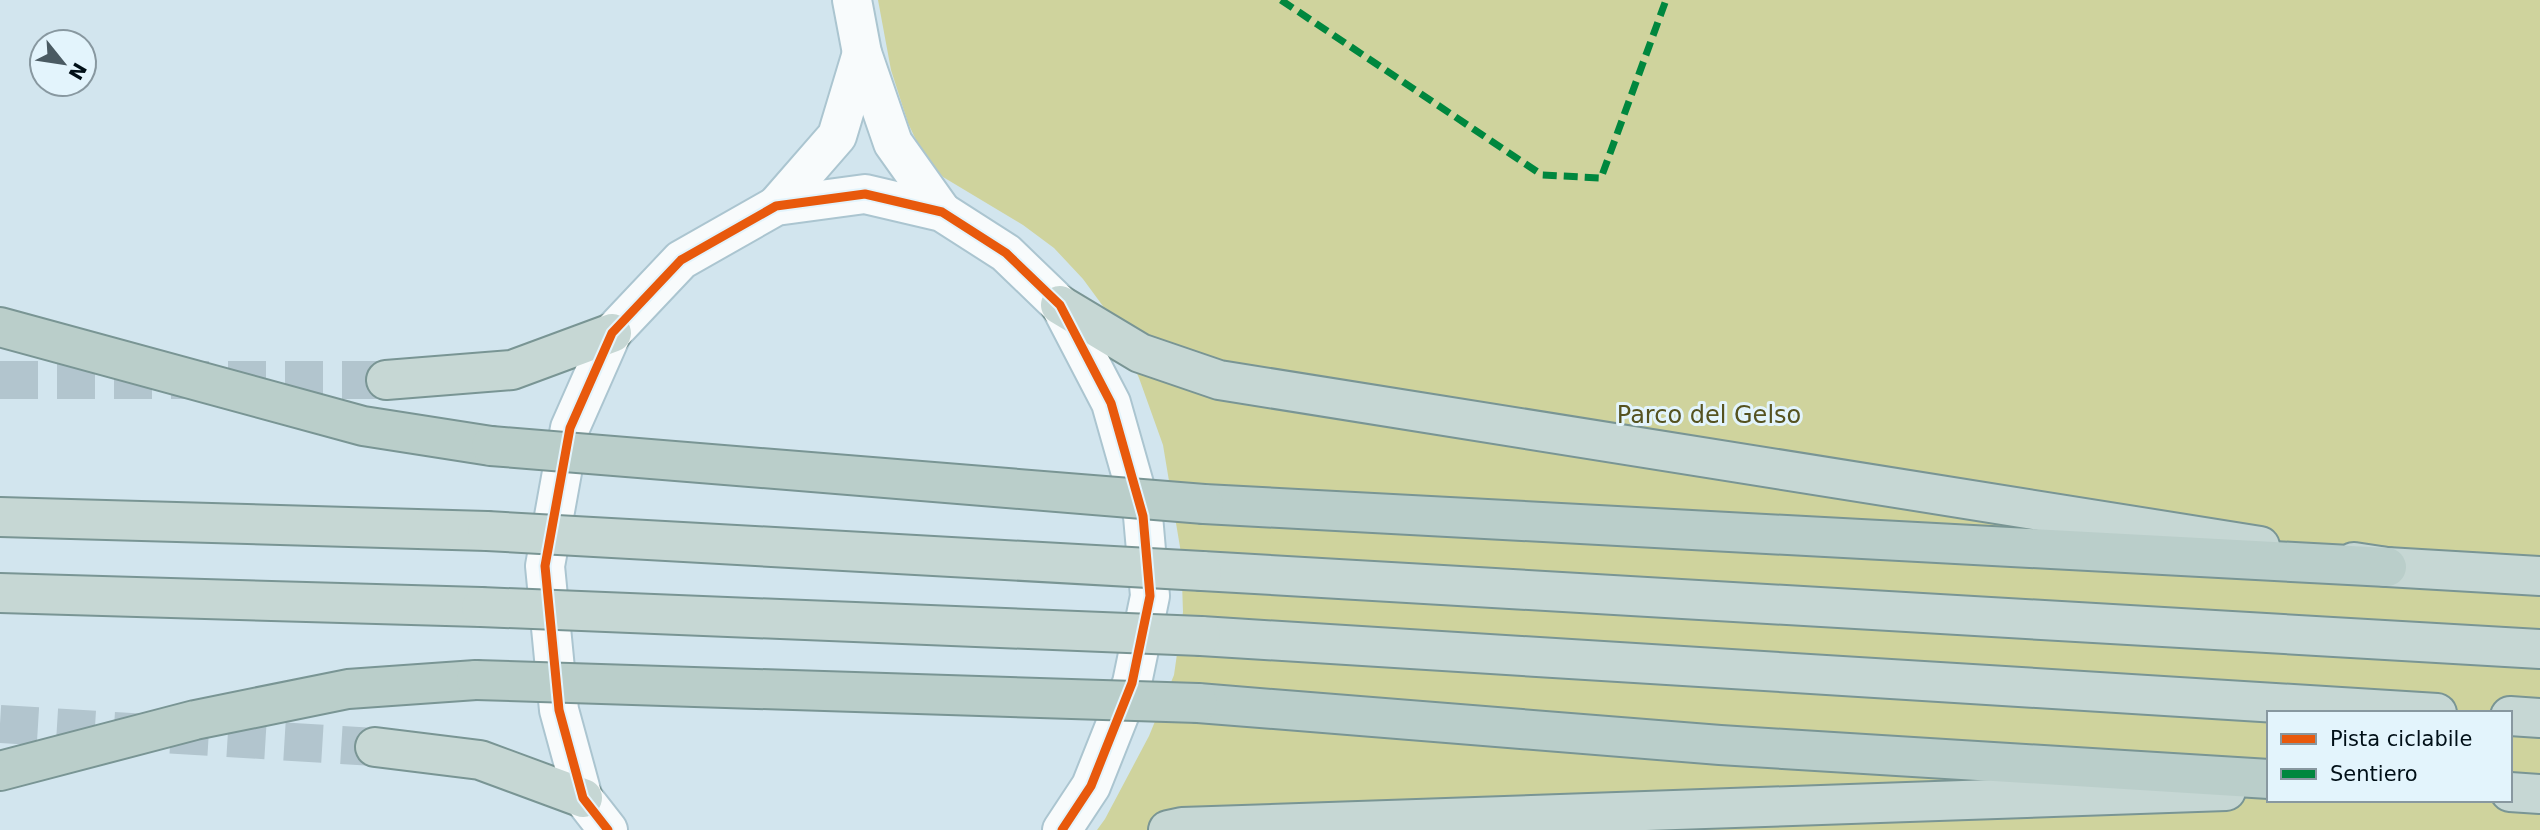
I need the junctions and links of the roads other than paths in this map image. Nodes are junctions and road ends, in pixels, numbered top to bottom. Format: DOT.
graph roads {
  1 [pos="852,0"];
  2 [pos="862,53"];
  3 [pos="776,206"];
  4 [pos="942,212"];
  5 [pos="1060,305"];
  6 [pos="0,327"];
  7 [pos="612,333"];
  8 [pos="386,380"];
  9 [pos="0,517"];
  10 [pos="2387,567"];
  11 [pos="2540,576"];
  12 [pos="0,593"];
  13 [pos="2540,649"];
  14 [pos="2405,711"];
  15 [pos="2512,716"];
  16 [pos="2540,718"];
  17 [pos="375,747"];
  18 [pos="0,771"];
  19 [pos="2267,779"];
  20 [pos="2267,789"];
  21 [pos="2512,792"];
  22 [pos="2540,794"];
  23 [pos="583,798"];
  24 [pos="608,830"];
  25 [pos="1062,830"];
  26 [pos="1168,830"];
  1 -- 2 [label="street"];
  2 -- 3 [label="street"];
  2 -- 4 [label="street"];
  3 -- 4 [label="street"];
  3 -- 7 [label="street"];
  4 -- 5 [label="street"];
  5 -- 10 [label="highway"];
  5 -- 25 [label="street"];
  6 -- 10 [label="highway, bridge"];
  7 -- 8 [label="highway"];
  7 -- 23 [label="street"];
  9 -- 13 [label="highway, bridge"];
  10 -- 11 [label="highway"];
  12 -- 14 [label="highway, bridge"];
  15 -- 16 [label="highway"];
  17 -- 23 [label="highway"];
  18 -- 19 [label="highway, bridge"];
  20 -- 26 [label="highway"];
  21 -- 22 [label="highway"];
  23 -- 24 [label="street"];
}
